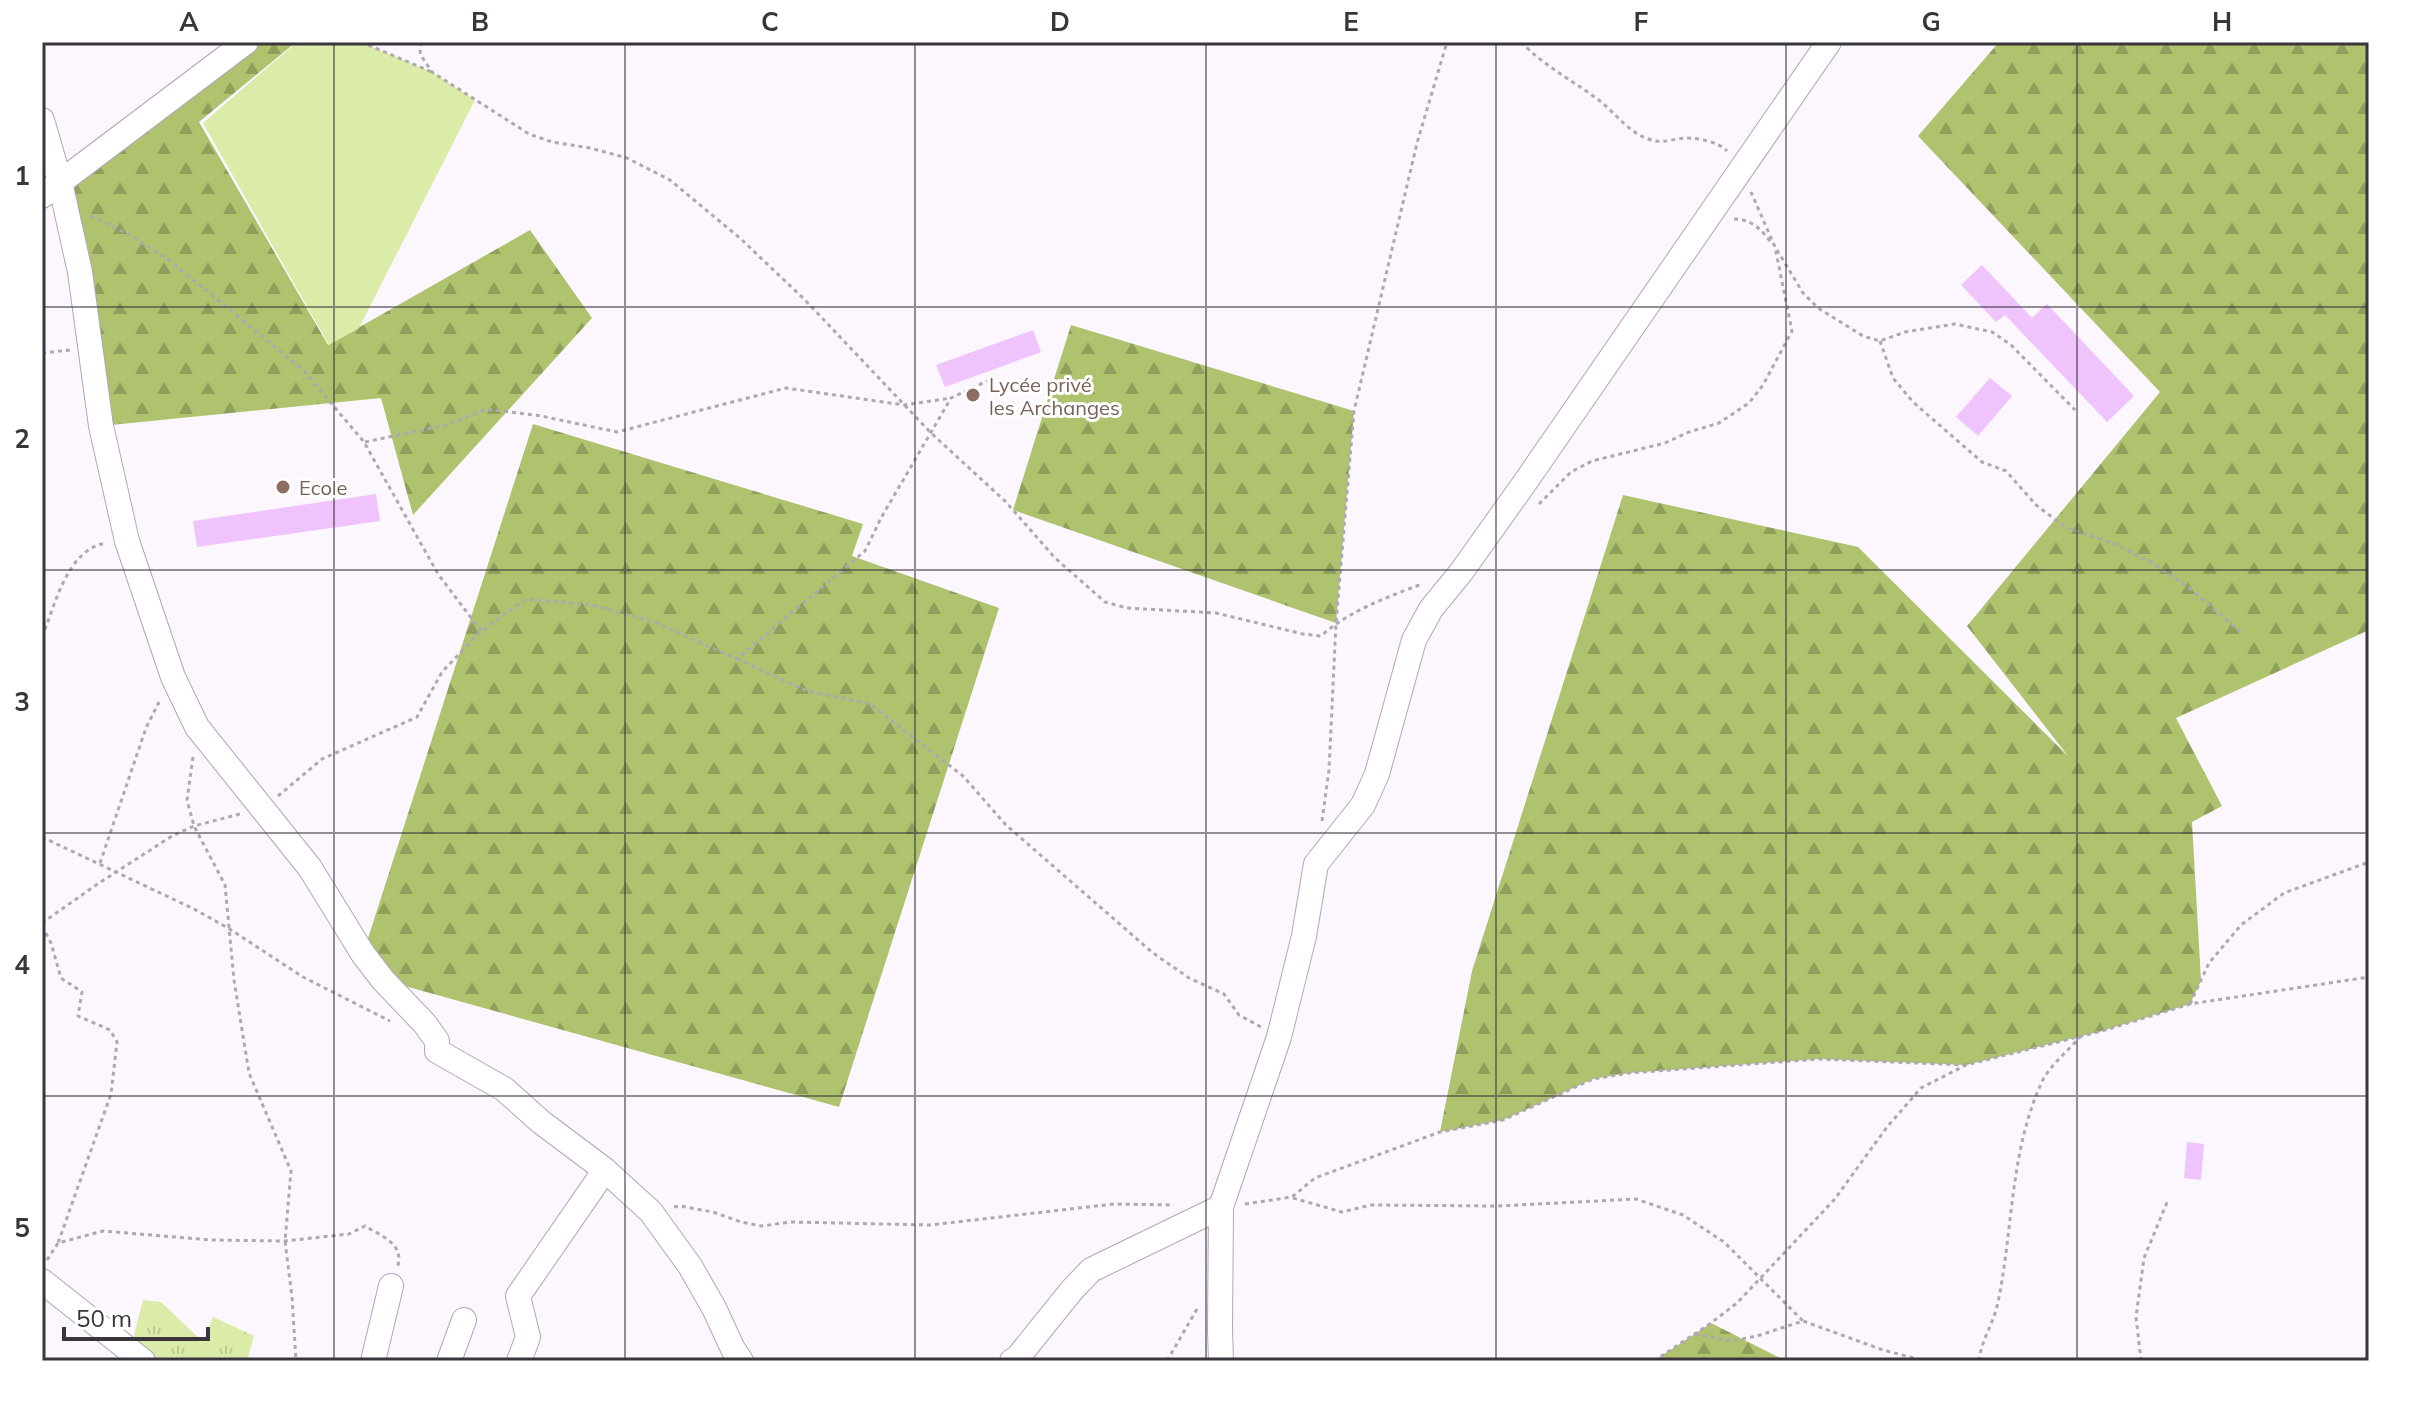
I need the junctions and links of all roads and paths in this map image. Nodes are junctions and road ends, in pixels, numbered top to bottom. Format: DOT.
graph roads {
  1 [pos="246,42"];
  2 [pos="361,42"];
  3 [pos="421,42"];
  4 [pos="1447,42"];
  5 [pos="1521,42"];
  6 [pos="1829,42"];
  7 [pos="432,72"];
  8 [pos="42,120"];
  9 [pos="1741,168"];
  10 [pos="55,194"];
  11 [pos="1702,223"];
  12 [pos="1775,247"];
  13 [pos="1880,341"];
  14 [pos="91,349"];
  15 [pos="42,353"];
  16 [pos="987,381"];
  17 [pos="951,398"];
  18 [pos="904,405"];
  19 [pos="2075,410"];
  20 [pos="931,433"];
  21 [pos="364,442"];
  22 [pos="1537,505"];
  23 [pos="127,541"];
  24 [pos="1462,571"];
  25 [pos="1336,623"];
  26 [pos="481,631"];
  27 [pos="2242,633"];
  28 [pos="42,637"];
  29 [pos="737,659"];
  30 [pos="173,677"];
  31 [pos="197,727"];
  32 [pos="263,808"];
  33 [pos="194,826"];
  34 [pos="42,837"];
  35 [pos="2369,862"];
  36 [pos="100,863"];
  37 [pos="1316,864"];
  38 [pos="115,873"];
  39 [pos="42,924"];
  40 [pos="228,928"];
  41 [pos="2369,977"];
  42 [pos="2190,1004"];
  43 [pos="401,1027"];
  44 [pos="1279,1037"];
  45 [pos="2080,1037"];
  46 [pos="1966,1065"];
  47 [pos="605,1170"];
  48 [pos="1292,1197"];
  49 [pos="2168,1200"];
  50 [pos="1175,1206"];
  51 [pos="1221,1207"];
  52 [pos="651,1212"];
  53 [pos="285,1241"];
  54 [pos="58,1243"];
  55 [pos="42,1270"];
  56 [pos="1761,1279"];
  57 [pos="42,1281"];
  58 [pos="391,1286"];
  59 [pos="1200,1303"];
  60 [pos="464,1320"];
  61 [pos="1803,1321"];
  62 [pos="1695,1334"];
  63 [pos="143,1361"];
  64 [pos="296,1361"];
  65 [pos="373,1361"];
  66 [pos="449,1361"];
  67 [pos="519,1361"];
  68 [pos="741,1361"];
  69 [pos="1012,1361"];
  70 [pos="1167,1361"];
  71 [pos="1221,1361"];
  72 [pos="1654,1361"];
  73 [pos="1925,1361"];
  74 [pos="1979,1361"];
  75 [pos="2141,1361"];
  1 -- 10 [label="street"];
  2 -- 7 [label="path"];
  3 -- 7 [label="path"];
  4 -- 25 [label="path"];
  5 -- 9 [label="path"];
  6 -- 9 [label="street"];
  7 -- 18 [label="path"];
  8 -- 10 [label="street"];
  9 -- 11 [label="street"];
  9 -- 12 [label="path"];
  10 -- 14 [label="street"];
  10 -- 21 [label="path"];
  11 -- 12 [label="path"];
  11 -- 24 [label="street"];
  12 -- 13 [label="path"];
  12 -- 22 [label="path"];
  13 -- 19 [label="path"];
  13 -- 27 [label="path"];
  14 -- 15 [label="path"];
  14 -- 23 [label="street"];
  16 -- 17 [label="path"];
  17 -- 18 [label="path"];
  17 -- 20 [label="path"];
  18 -- 20 [label="path"];
  18 -- 21 [label="path"];
  20 -- 25 [label="path"];
  20 -- 29 [label="path"];
  21 -- 26 [label="path"];
  23 -- 28 [label="path"];
  23 -- 30 [label="street"];
  24 -- 25 [label="path"];
  24 -- 37 [label="street"];
  25 -- 37 [label="path"];
  26 -- 29 [label="path"];
  26 -- 32 [label="path"];
  29 -- 44 [label="path"];
  30 -- 31 [label="street"];
  30 -- 36 [label="path"];
  31 -- 32 [label="street"];
  31 -- 33 [label="path"];
  32 -- 33 [label="path"];
  32 -- 47 [label="street"];
  33 -- 38 [label="path"];
  33 -- 40 [label="path"];
  34 -- 36 [label="path"];
  35 -- 42 [label="path"];
  36 -- 38 [label="path"];
  37 -- 44 [label="street"];
  38 -- 39 [label="path"];
  38 -- 40 [label="path"];
  39 -- 54 [label="path"];
  40 -- 43 [label="path"];
  40 -- 53 [label="path"];
  41 -- 42 [label="path"];
  42 -- 45 [label="path"];
  44 -- 51 [label="street"];
  45 -- 46 [label="path"];
  45 -- 74 [label="path"];
  46 -- 48 [label="path"];
  46 -- 56 [label="path"];
  47 -- 52 [label="street"];
  47 -- 67 [label="street"];
  48 -- 51 [label="path"];
  48 -- 56 [label="path"];
  49 -- 75 [label="path"];
  50 -- 52 [label="path"];
  51 -- 69 [label="street"];
  51 -- 71 [label="street"];
  52 -- 68 [label="street"];
  53 -- 54 [label="path"];
  53 -- 58 [label="path"];
  53 -- 64 [label="path"];
  54 -- 55 [label="path"];
  56 -- 61 [label="path"];
  56 -- 62 [label="path"];
  57 -- 63 [label="street"];
  58 -- 65 [label="street"];
  59 -- 70 [label="path"];
  60 -- 66 [label="street"];
  61 -- 62 [label="path"];
  61 -- 73 [label="path"];
  62 -- 72 [label="path"];
}
